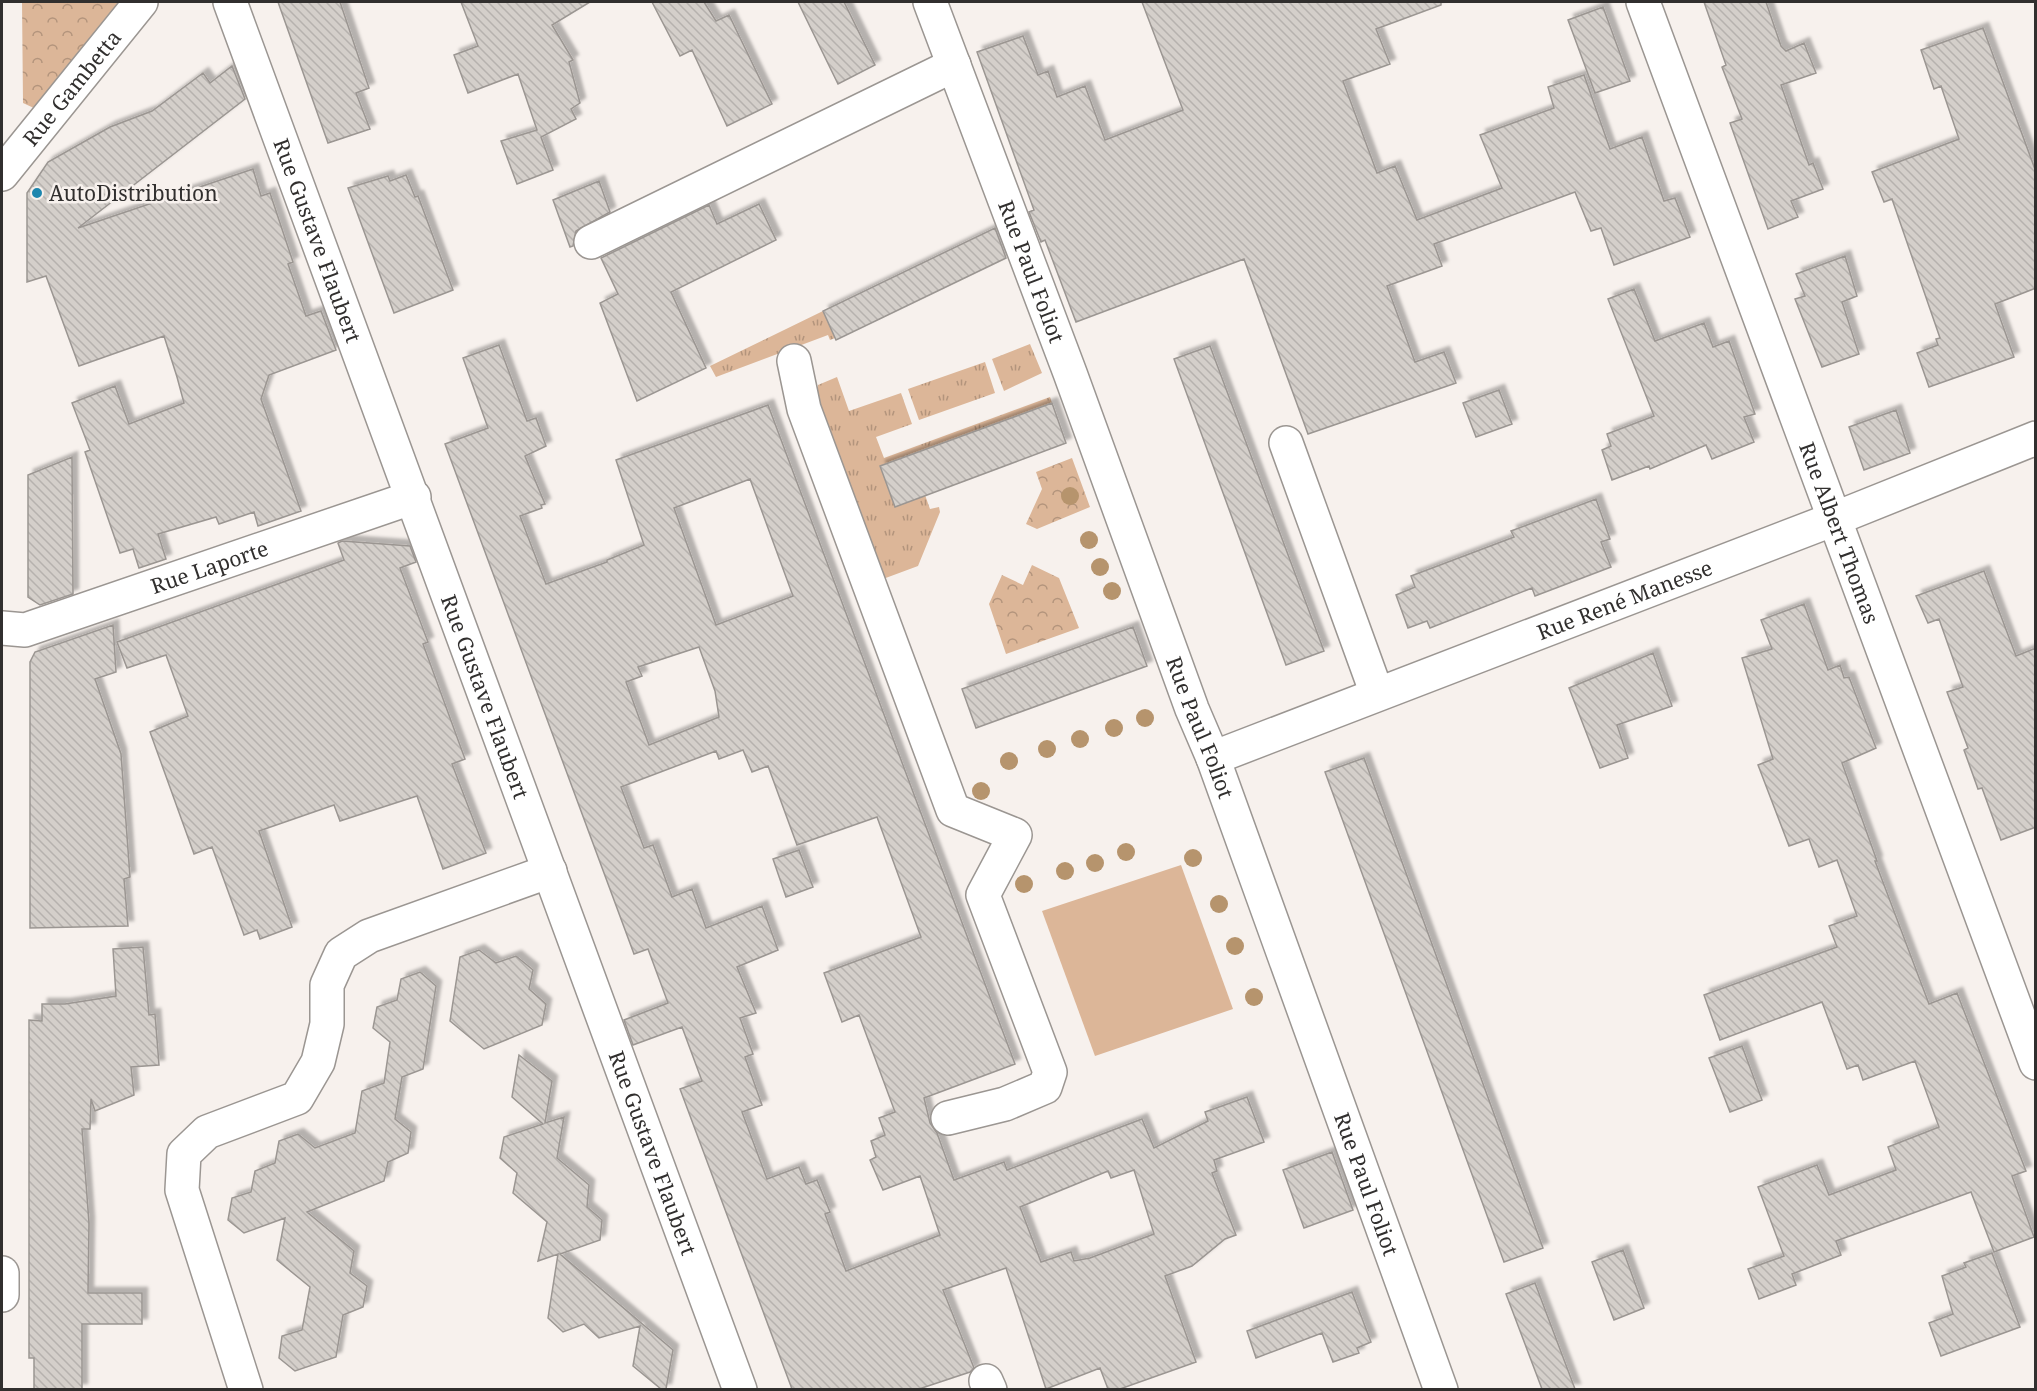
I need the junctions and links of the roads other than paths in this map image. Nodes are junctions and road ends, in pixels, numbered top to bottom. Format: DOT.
graph roads {
  1 [pos="141,2"];
  2 [pos="230,2"];
  3 [pos="930,2"];
  4 [pos="1643,2"];
  5 [pos="954,65"];
  6 [pos="2,174"];
  7 [pos="591,242"];
  8 [pos="794,361"];
  9 [pos="2036,438"];
  10 [pos="1286,443"];
  11 [pos="414,497"];
  12 [pos="1834,519"];
  13 [pos="2,628"];
  14 [pos="1377,694"];
  15 [pos="1213,758"];
  16 [pos="550,871"];
  17 [pos="2036,1063"];
  18 [pos="948,1118"];
  19 [pos="2,1273"];
  20 [pos="2,1295"];
  21 [pos="246,1389"];
  22 [pos="740,1389"];
  23 [pos="1442,1389"];
  1 -- 6 [label="street, Rue Gambetta"];
  2 -- 11 [label="street, Rue Gustave Flaubert"];
  3 -- 5 [label="street, Rue Paul Foliot"];
  4 -- 12 [label="street, Rue Albert Thomas"];
  5 -- 7 [label="street"];
  5 -- 15 [label="street, Rue Paul Foliot"];
  8 -- 18 [label="street"];
  9 -- 12 [label="street, Rue René Manesse"];
  10 -- 14 [label="street"];
  11 -- 13 [label="street, Rue Laporte"];
  11 -- 16 [label="street, Rue Gustave Flaubert"];
  12 -- 14 [label="street, Rue René Manesse"];
  12 -- 17 [label="street, Rue Albert Thomas"];
  14 -- 15 [label="street, Rue René Manesse"];
  15 -- 23 [label="street, Rue Paul Foliot"];
  16 -- 21 [label="street"];
  16 -- 22 [label="street, Rue Gustave Flaubert"];
  19 -- 20 [label="street"];
}
